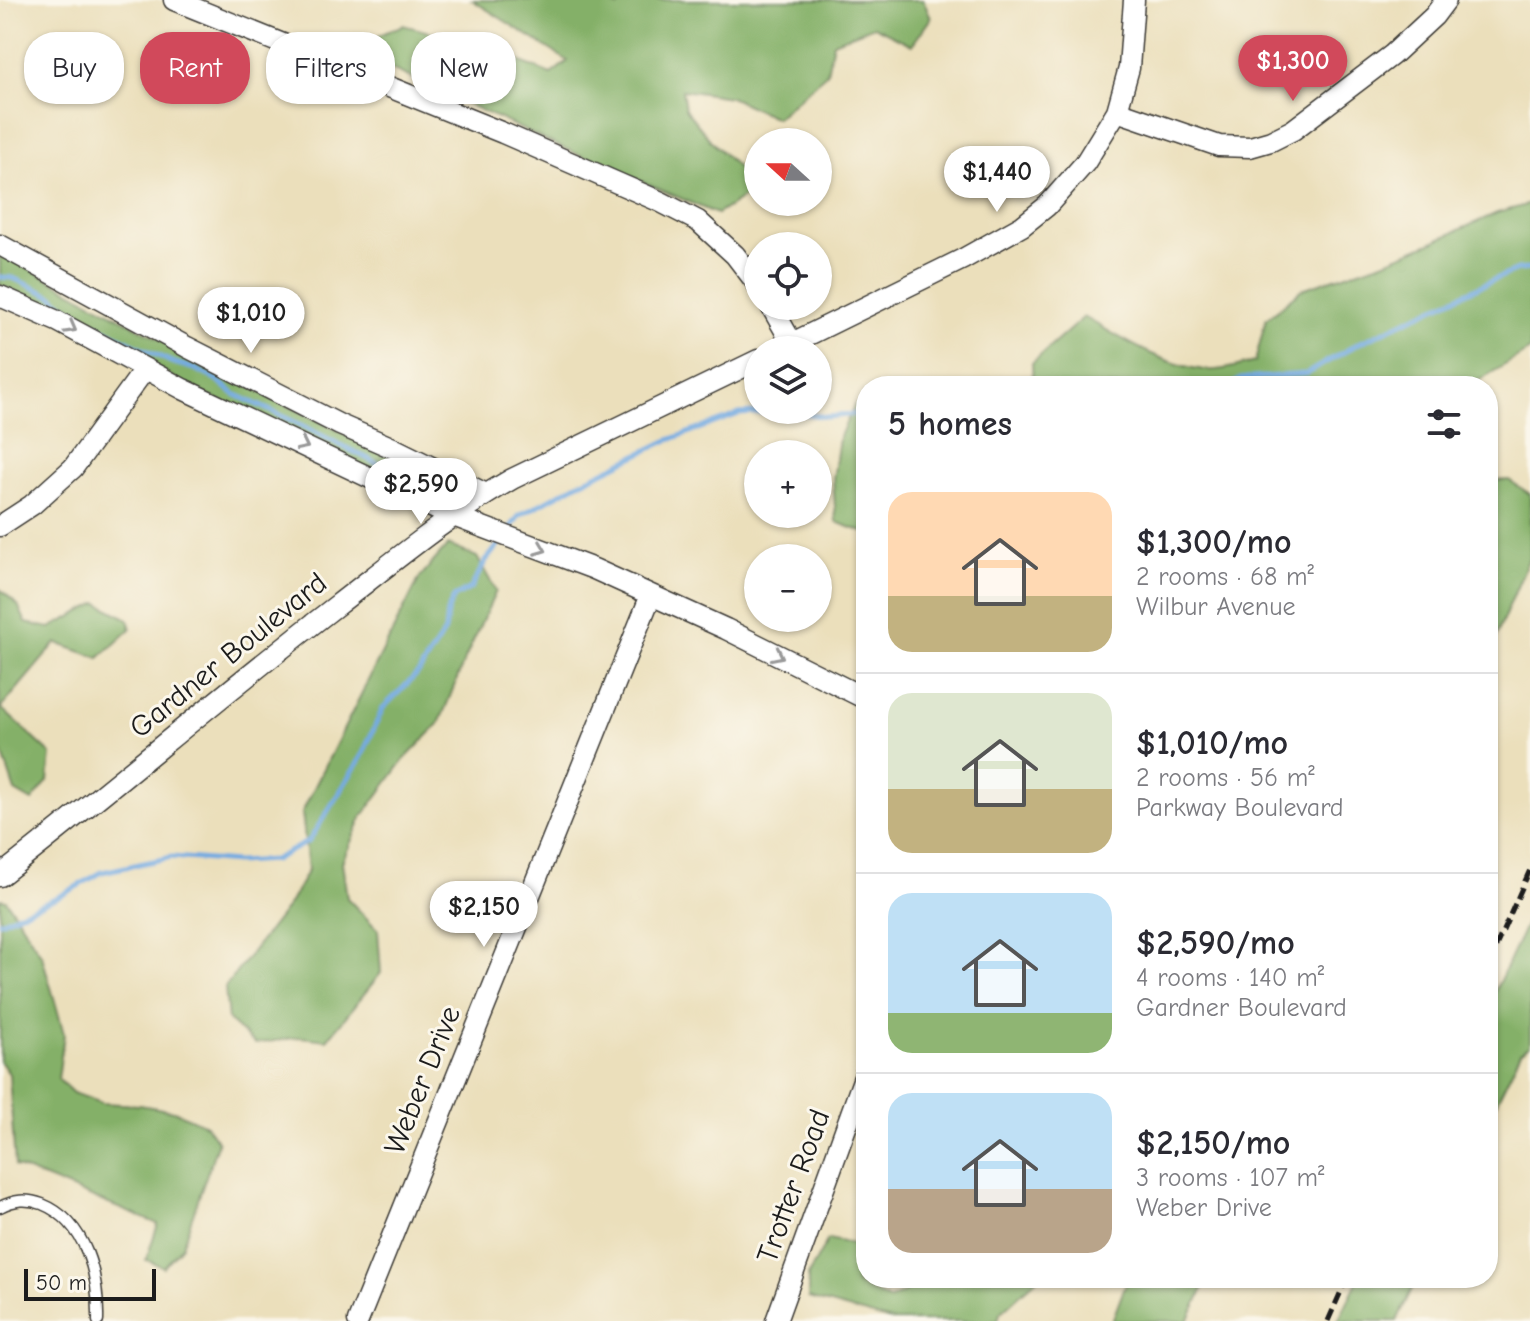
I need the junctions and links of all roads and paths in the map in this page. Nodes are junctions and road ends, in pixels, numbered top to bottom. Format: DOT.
graph roads {
  1 [pos="174,0"];
  2 [pos="1134,0"];
  3 [pos="1446,0"];
  4 [pos="1117,111"];
  5 [pos="0,245"];
  6 [pos="744,267"];
  7 [pos="0,296"];
  8 [pos="805,336"];
  9 [pos="744,367"];
  10 [pos="145,369"];
  11 [pos="486,494"];
  12 [pos="453,516"];
  13 [pos="0,526"];
  14 [pos="651,595"];
  15 [pos="856,694"];
  16 [pos="0,876"];
  17 [pos="856,1100"];
  18 [pos="0,1207"];
  19 [pos="98,1321"];
  20 [pos="358,1321"];
  21 [pos="776,1321"];
  1 -- 6 [label="street"];
  2 -- 4 [label="street"];
  3 -- 4 [label="street"];
  4 -- 8 [label="street"];
  5 -- 11 [label="street"];
  7 -- 10 [label="street, one-way"];
  9 -- 11 [label="street, Gardner Boulevard"];
  10 -- 12 [label="street, one-way"];
  10 -- 13 [label="street"];
  11 -- 12 [label="street, Gardner Boulevard"];
  12 -- 14 [label="street, one-way"];
  12 -- 16 [label="street, Gardner Boulevard"];
  14 -- 15 [label="street, one-way"];
  14 -- 20 [label="street, Weber Drive"];
  17 -- 21 [label="street, Trotter Road"];
  18 -- 19 [label="lane"];
}
